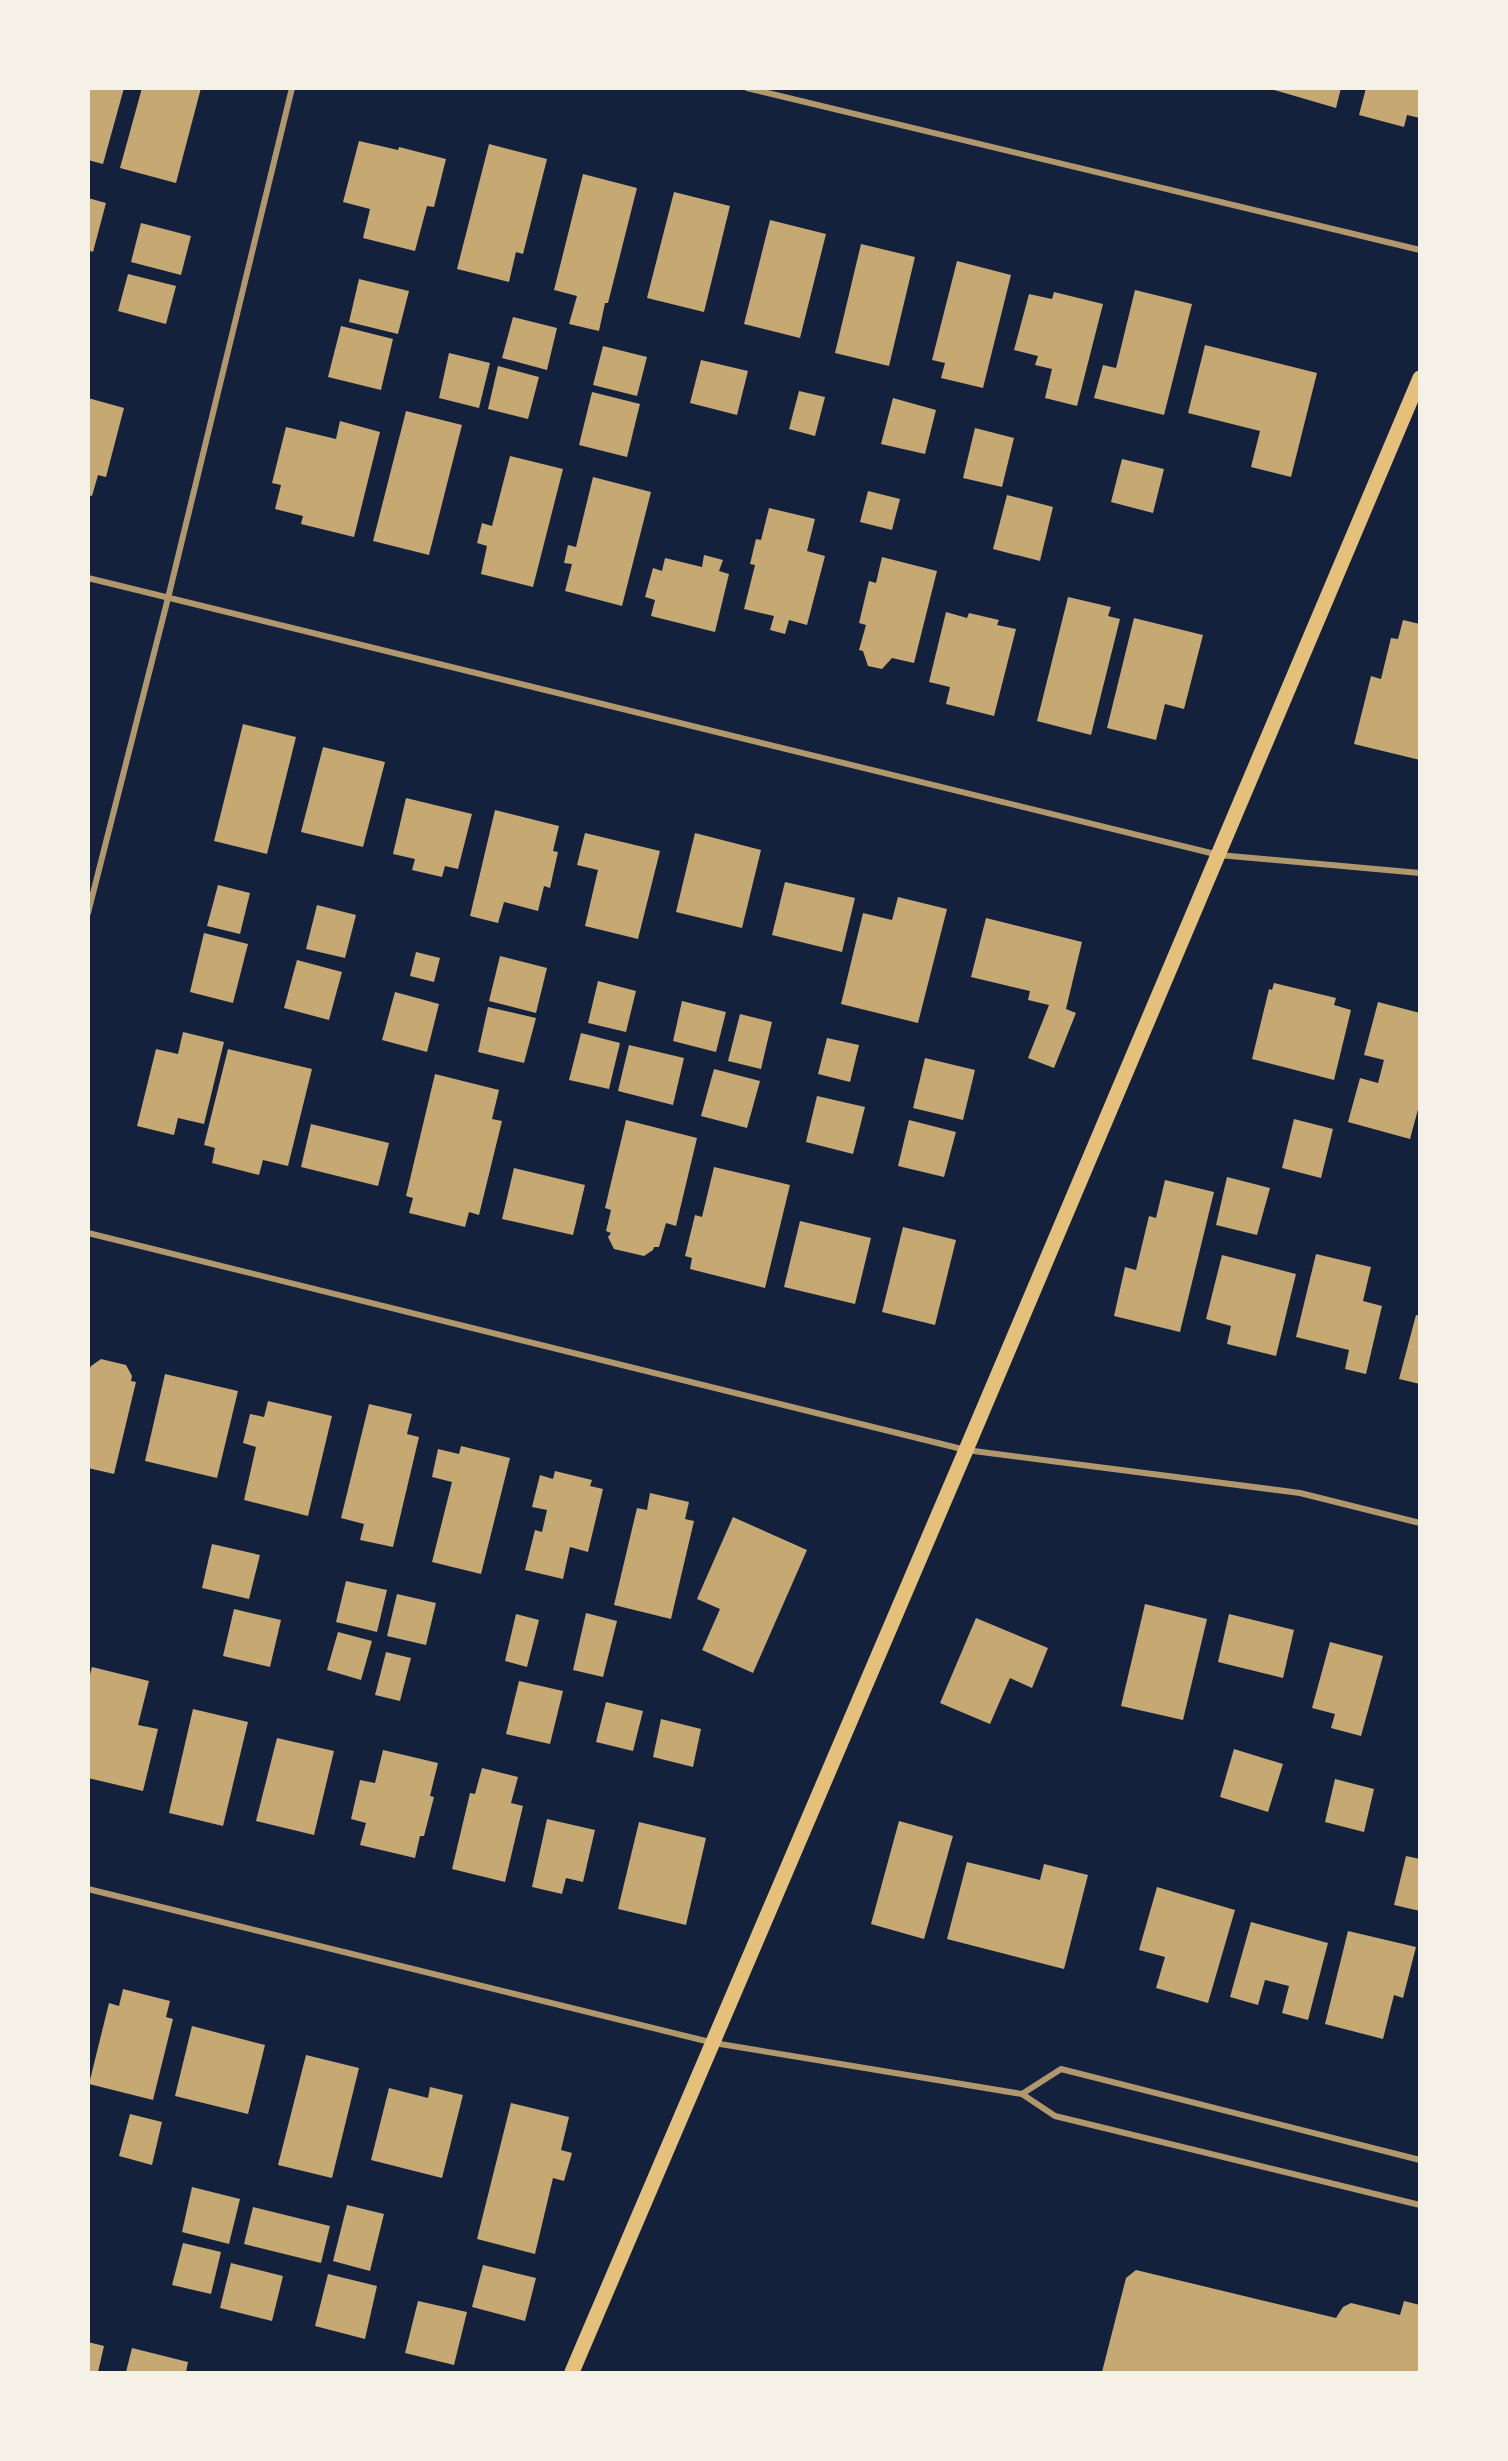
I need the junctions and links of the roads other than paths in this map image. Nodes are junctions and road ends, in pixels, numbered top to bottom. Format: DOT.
graph roads {
  1 [pos="292,88"];
  2 [pos="747,88"];
  3 [pos="1419,250"];
  4 [pos="1419,378"];
  5 [pos="88,578"];
  6 [pos="168,598"];
  7 [pos="1219,855"];
  8 [pos="1419,873"];
  9 [pos="88,913"];
  10 [pos="88,1233"];
  11 [pos="966,1450"];
  12 [pos="1419,1523"];
  13 [pos="88,1889"];
  14 [pos="714,2043"];
  15 [pos="1022,2094"];
  16 [pos="1419,2160"];
  17 [pos="1419,2205"];
  18 [pos="572,2373"];
  1 -- 6 [label="street"];
  2 -- 3 [label="street"];
  4 -- 7 [label="main road"];
  5 -- 6 [label="street"];
  6 -- 7 [label="street"];
  6 -- 9 [label="street"];
  7 -- 8 [label="street"];
  7 -- 11 [label="main road"];
  10 -- 11 [label="street"];
  11 -- 12 [label="street"];
  11 -- 14 [label="main road"];
  13 -- 14 [label="street"];
  14 -- 15 [label="street"];
  14 -- 18 [label="main road"];
  15 -- 16 [label="street"];
  15 -- 17 [label="street"];
}
